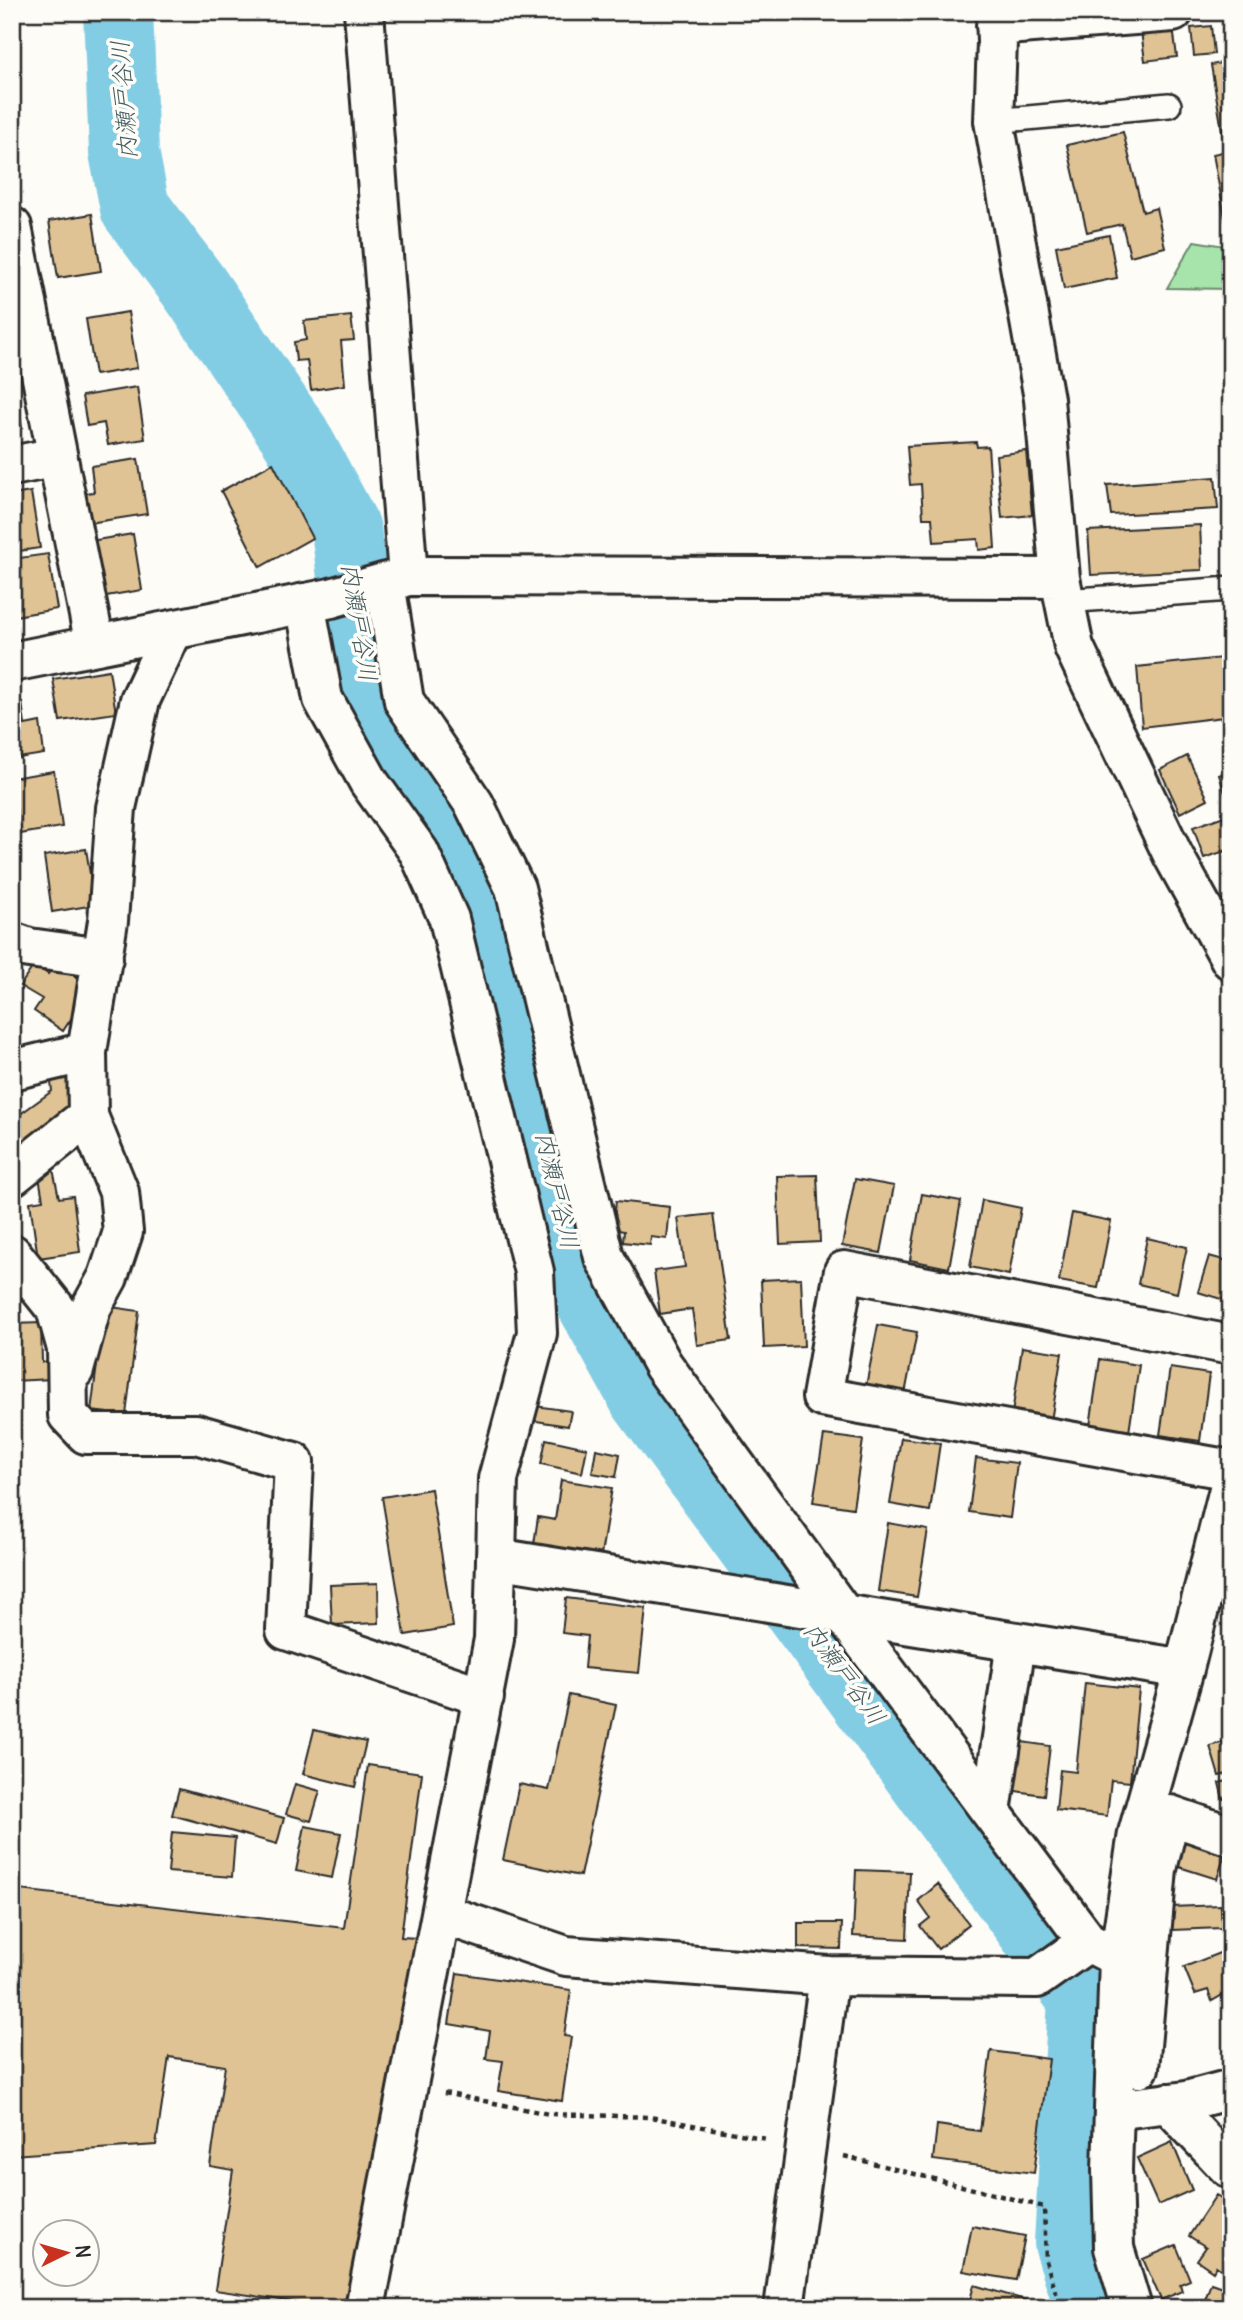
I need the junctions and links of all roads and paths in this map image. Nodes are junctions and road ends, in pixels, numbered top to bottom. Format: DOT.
graph roads {
  1 [pos="364,12"];
  2 [pos="1173,12"];
  3 [pos="996,19"];
  4 [pos="1169,105"];
  5 [pos="994,121"];
  6 [pos="14,246"];
  7 [pos="57,457"];
  8 [pos="12,466"];
  9 [pos="396,580"];
  10 [pos="1231,589"];
  11 [pos="1062,590"];
  12 [pos="318,601"];
  13 [pos="173,629"];
  14 [pos="95,645"];
  15 [pos="12,662"];
  16 [pos="12,942"];
  17 [pos="103,958"];
  18 [pos="1231,960"];
  19 [pos="87,1052"];
  20 [pos="12,1070"];
  21 [pos="89,1116"];
  22 [pos="12,1176"];
  23 [pos="12,1254"];
  24 [pos="1231,1345"];
  25 [pos="68,1392"];
  26 [pos="1230,1485"];
  27 [pos="496,1558"];
  28 [pos="844,1615"];
  29 [pos="1016,1643"];
  30 [pos="1184,1669"];
  31 [pos="484,1697"];
  32 [pos="1173,1707"];
  33 [pos="991,1812"];
  34 [pos="1170,1815"];
  35 [pos="1231,1836"];
  36 [pos="442,1914"];
  37 [pos="1103,1950"];
  38 [pos="829,1976"];
  39 [pos="1231,2089"];
  40 [pos="1139,2107"];
  41 [pos="1229,2168"];
  42 [pos="365,2308"];
  43 [pos="784,2308"];
  44 [pos="1132,2308"];
  1 -- 9 [label="street"];
  2 -- 3 [label="street"];
  3 -- 5 [label="street"];
  4 -- 5 [label="lane"];
  5 -- 11 [label="street"];
  6 -- 7 [label="street"];
  7 -- 8 [label="street"];
  7 -- 14 [label="street"];
  9 -- 11 [label="street"];
  9 -- 12 [label="street"];
  9 -- 28 [label="street"];
  10 -- 11 [label="lane"];
  11 -- 18 [label="street"];
  12 -- 13 [label="street"];
  12 -- 27 [label="street"];
  13 -- 14 [label="street"];
  13 -- 17 [label="street"];
  14 -- 15 [label="street"];
  16 -- 17 [label="street"];
  17 -- 19 [label="street"];
  19 -- 20 [label="street"];
  19 -- 21 [label="street"];
  21 -- 22 [label="street"];
  21 -- 25 [label="street"];
  23 -- 25 [label="street"];
  24 -- 26 [label="street"];
  25 -- 31 [label="street"];
  26 -- 30 [label="street"];
  27 -- 28 [label="street"];
  27 -- 31 [label="street"];
  28 -- 29 [label="street"];
  28 -- 33 [label="street"];
  29 -- 30 [label="street"];
  29 -- 33 [label="street"];
  30 -- 32 [label="street"];
  31 -- 36 [label="street"];
  32 -- 34 [label="street"];
  32 -- 37 [label="street"];
  33 -- 37 [label="street"];
  34 -- 35 [label="street"];
  34 -- 40 [label="street"];
  36 -- 38 [label="street"];
  36 -- 42 [label="street"];
  37 -- 38 [label="street"];
  37 -- 40 [label="street"];
  38 -- 43 [label="street"];
  39 -- 40 [label="street"];
  40 -- 41 [label="street"];
  40 -- 44 [label="street"];
}
